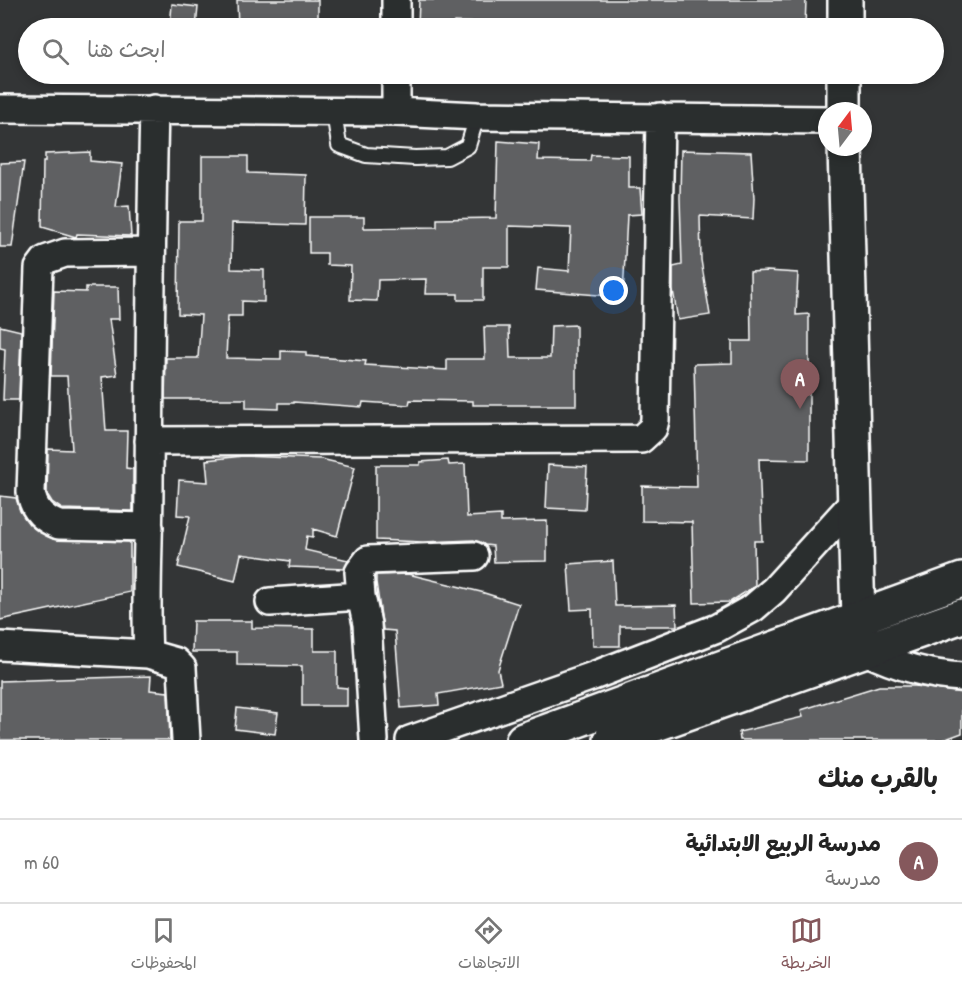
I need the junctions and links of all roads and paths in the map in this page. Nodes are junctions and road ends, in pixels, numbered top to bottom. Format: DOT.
graph roads {
  1 [pos="396,0"];
  2 [pos="845,0"];
  3 [pos="396,18"];
  4 [pos="845,18"];
  5 [pos="396,84"];
  6 [pos="844,84"];
  7 [pos="844,102"];
  8 [pos="0,109"];
  9 [pos="154,109"];
  10 [pos="334,112"];
  11 [pos="396,112"];
  12 [pos="477,116"];
  13 [pos="660,117"];
  14 [pos="818,120"];
  15 [pos="845,156"];
  16 [pos="151,252"];
  17 [pos="149,441"];
  18 [pos="854,502"];
  19 [pos="149,527"];
  20 [pos="474,556"];
  21 [pos="962,580"];
  22 [pos="361,596"];
  23 [pos="270,602"];
  24 [pos="962,616"];
  25 [pos="858,619"];
  26 [pos="0,646"];
  27 [pos="866,651"];
  28 [pos="148,654"];
  29 [pos="962,678"];
  30 [pos="186,740"];
  31 [pos="374,740"];
  32 [pos="410,740"];
  33 [pos="523,740"];
  34 [pos="611,740"];
  1 -- 3 [label="street"];
  2 -- 4 [label="main road"];
  5 -- 11 [label="street"];
  6 -- 7 [label="main road"];
  8 -- 9 [label="street"];
  9 -- 10 [label="street"];
  9 -- 16 [label="street"];
  10 -- 11 [label="street"];
  10 -- 12 [label="lane"];
  11 -- 12 [label="street"];
  12 -- 13 [label="street"];
  13 -- 14 [label="street"];
  13 -- 17 [label="street"];
  15 -- 18 [label="main road"];
  16 -- 17 [label="street"];
  16 -- 19 [label="street"];
  17 -- 19 [label="street"];
  18 -- 25 [label="main road"];
  18 -- 32 [label="street"];
  19 -- 28 [label="street"];
  20 -- 22 [label="street"];
  21 -- 25 [label="main road"];
  22 -- 23 [label="street"];
  22 -- 31 [label="street"];
  24 -- 27 [label="main road"];
  25 -- 27 [label="main road"];
  25 -- 33 [label="main road"];
  26 -- 28 [label="street"];
  27 -- 29 [label="street"];
  27 -- 34 [label="main road"];
  28 -- 30 [label="street"];
}
